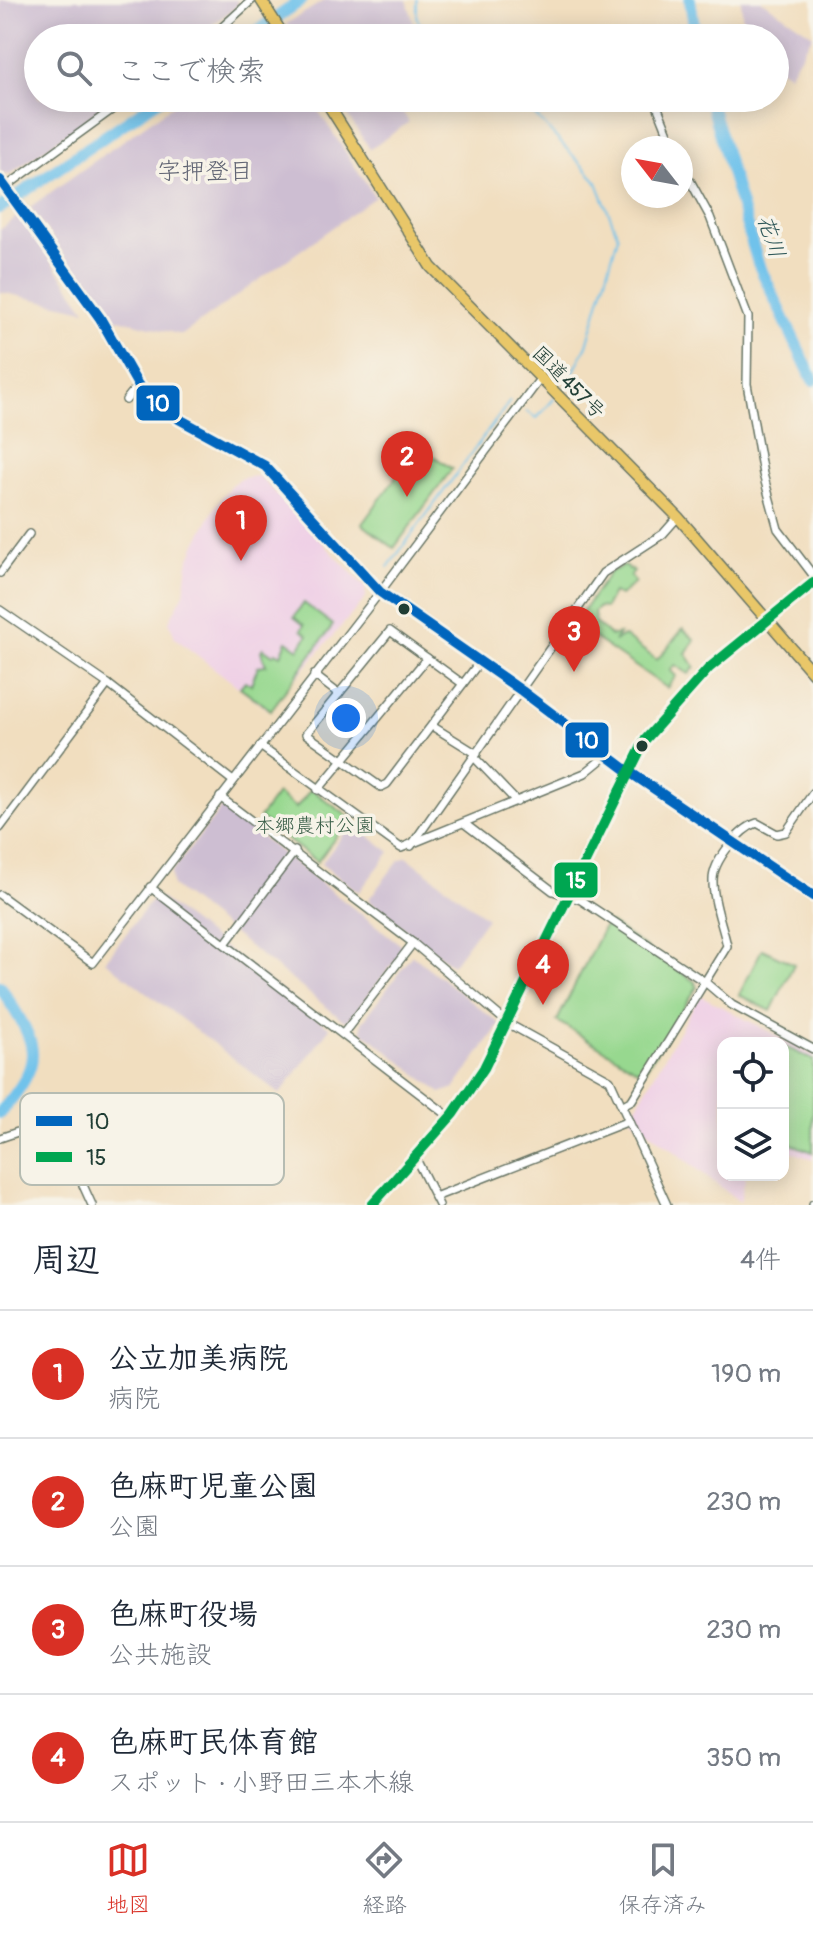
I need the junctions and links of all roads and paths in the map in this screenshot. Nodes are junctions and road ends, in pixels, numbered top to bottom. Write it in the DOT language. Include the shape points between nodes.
graph roads {
  1 [pos="252,0"];
  2 [pos="262,3"];
  3 [pos="225,24"];
  4 [pos="276,24"];
  5 [pos="109,112"];
  6 [pos="333,112"];
  7 [pos="660,112"];
  8 [pos="669,136"];
  9 [pos="0,180"];
  10 [pos="693,186"];
  11 [pos="9,188"];
  12 [pos="540,379"];
  13 [pos="138,385"];
  14 [pos="126,400"];
  15 [pos="678,517"];
  16 [pos="29,534"];
  17 [pos="0,573"];
  18 [pos="813,575"];
  19 [pos="813,583"];
  20 [pos="380,592"];
  21 [pos="0,610"];
  22 [pos="766,622"];
  23 [pos="427,658"];
  24 [pos="478,664"];
  25 [pos="813,673"];
  26 [pos="314,675"];
  27 [pos="108,684"];
  28 [pos="463,684"];
  29 [pos="522,691"];
  30 [pos="339,694"];
  31 [pos="432,726"];
  32 [pos="260,746"];
  33 [pos="607,755"];
  34 [pos="475,756"];
  35 [pos="342,760"];
  36 [pos="628,771"];
  37 [pos="233,781"];
  38 [pos="318,790"];
  39 [pos="813,793"];
  40 [pos="220,797"];
  41 [pos="517,802"];
  42 [pos="465,824"];
  43 [pos="0,828"];
  44 [pos="731,843"];
  45 [pos="411,846"];
  46 [pos="295,851"];
  47 [pos="150,887"];
  48 [pos="0,895"];
  49 [pos="813,896"];
  50 [pos="569,897"];
  51 [pos="413,943"];
  52 [pos="225,944"];
  53 [pos="705,982"];
  54 [pos="509,1024"];
  55 [pos="343,1034"];
  56 [pos="813,1049"];
  57 [pos="623,1105"];
  58 [pos="450,1117"];
  59 [pos="629,1121"];
  60 [pos="20,1131"];
  61 [pos="0,1138"];
  62 [pos="415,1157"];
  63 [pos="83,1185"];
  64 [pos="437,1201"];
  65 [pos="92,1205"];
  66 [pos="372,1205"];
  67 [pos="667,1205"];
  1 -- 3 [label="street"];
  2 -- 4 [label="highway"];
  5 -- 11 [label="street"];
  6 -- 12 [label="highway, 国道457号" via="431,267"];
  7 -- 8 [label="street"];
  9 -- 11 [label="street"];
  10 -- 18 [label="street" via="748,317 747,384 778,529"];
  11 -- 13 [label="street" via="100,318"];
  12 -- 15 [label="highway, 国道457号"];
  12 -- 20 [label="street"];
  13 -- 14 [label="street"];
  13 -- 20 [label="street" via="179,419 265,466"];
  15 -- 22 [label="highway, 国道457号"];
  15 -- 29 [label="street" via="663,534 603,573"];
  16 -- 17 [label="street"];
  19 -- 22 [label="street"];
  20 -- 24 [label="street"];
  20 -- 26 [label="street"];
  21 -- 27 [label="street"];
  22 -- 25 [label="highway, 国道457号"];
  22 -- 36 [label="main road" via="709,668 645,740"];
  23 -- 28 [label="street"];
  23 -- 30 [label="street" via="390,631"];
  23 -- 35 [label="street"];
  24 -- 28 [label="street"];
  24 -- 29 [label="street"];
  26 -- 30 [label="street"];
  26 -- 32 [label="street"];
  27 -- 37 [label="street"];
  27 -- 43 [label="street"];
  28 -- 31 [label="street"];
  29 -- 33 [label="street"];
  29 -- 34 [label="street"];
  30 -- 35 [label="street" via="306,734"];
  31 -- 34 [label="street"];
  31 -- 35 [label="street" via="381,787"];
  32 -- 37 [label="street"];
  32 -- 38 [label="street"];
  33 -- 36 [label="street"];
  33 -- 41 [label="street" via="585,773"];
  34 -- 41 [label="street"];
  34 -- 45 [label="street"];
  35 -- 38 [label="street"];
  36 -- 44 [label="street"];
  36 -- 50 [label="main road"];
  37 -- 40 [label="street"];
  38 -- 45 [label="street" via="401,848"];
  39 -- 44 [label="street" via="783,833 757,823"];
  40 -- 46 [label="street"];
  40 -- 47 [label="street"];
  41 -- 42 [label="street"];
  42 -- 45 [label="street"];
  42 -- 50 [label="street" via="525,872"];
  44 -- 49 [label="street"];
  44 -- 53 [label="street" via="712,881 727,946"];
  46 -- 51 [label="street"];
  46 -- 52 [label="street"];
  47 -- 48 [label="street" via="93,963"];
  47 -- 52 [label="street"];
  50 -- 53 [label="street"];
  50 -- 54 [label="main road"];
  51 -- 54 [label="street"];
  51 -- 55 [label="street"];
  52 -- 55 [label="street"];
  53 -- 56 [label="street" via="732,1005"];
  53 -- 57 [label="street" via="632,1100"];
  54 -- 57 [label="street" via="610,1080"];
  54 -- 58 [label="main road"];
  55 -- 58 [label="street"];
  57 -- 59 [label="street"];
  58 -- 62 [label="main road"];
  59 -- 64 [label="street"];
  59 -- 67 [label="street"];
  60 -- 61 [label="street"];
  62 -- 64 [label="street"];
  62 -- 66 [label="main road"];
  63 -- 65 [label="street"];
}
